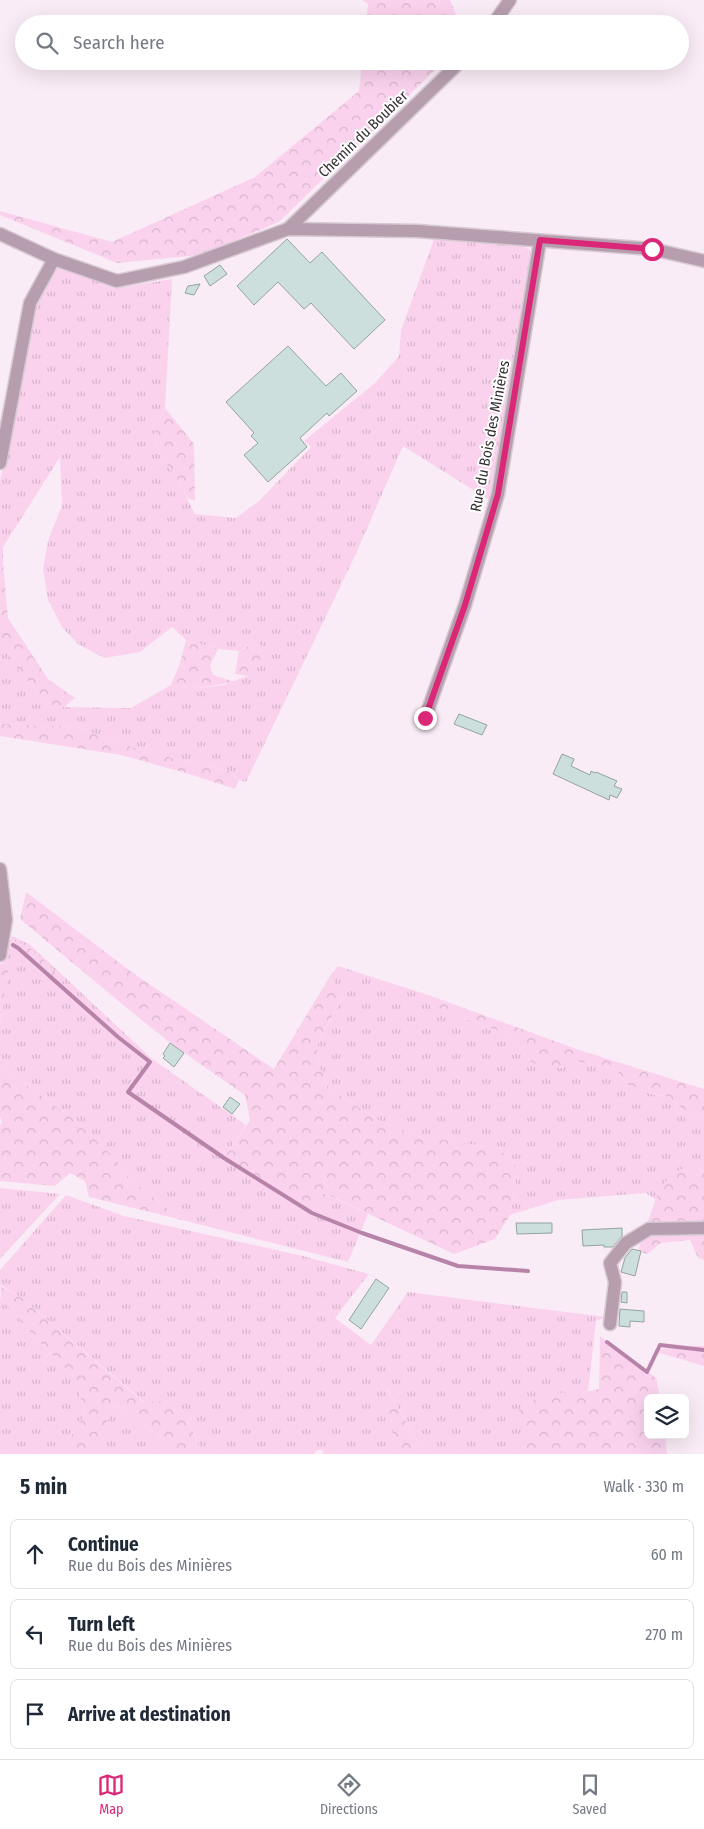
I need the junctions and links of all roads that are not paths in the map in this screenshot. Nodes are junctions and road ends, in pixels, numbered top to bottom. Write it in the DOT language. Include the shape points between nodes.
graph roads {
  1 [pos="510,0"];
  2 [pos="499,15"];
  3 [pos="452,70"];
  4 [pos="288,229"];
  5 [pos="0,234"];
  6 [pos="540,240"];
  7 [pos="54,259"];
  8 [pos="704,261"];
  9 [pos="0,463"];
  10 [pos="425,718"];
  11 [pos="0,869"];
  12 [pos="0,955"];
  13 [pos="704,1228"];
  14 [pos="610,1324"];
  1 -- 2 [label="street"];
  3 -- 4 [label="street, Chemin du Boubier"];
  4 -- 6 [label="street" via="417,231"];
  4 -- 7 [label="street" via="184,267 117,281"];
  5 -- 7 [label="street"];
  6 -- 8 [label="street" via="652,249"];
  6 -- 10 [label="street, Rue du Bois des Minières" via="498,494 465,605"];
  7 -- 9 [label="street" via="30,303"];
  11 -- 12 [label="street" via="6,920"];
  13 -- 14 [label="street" via="649,1230 626,1243 610,1263 615,1282"];
}
